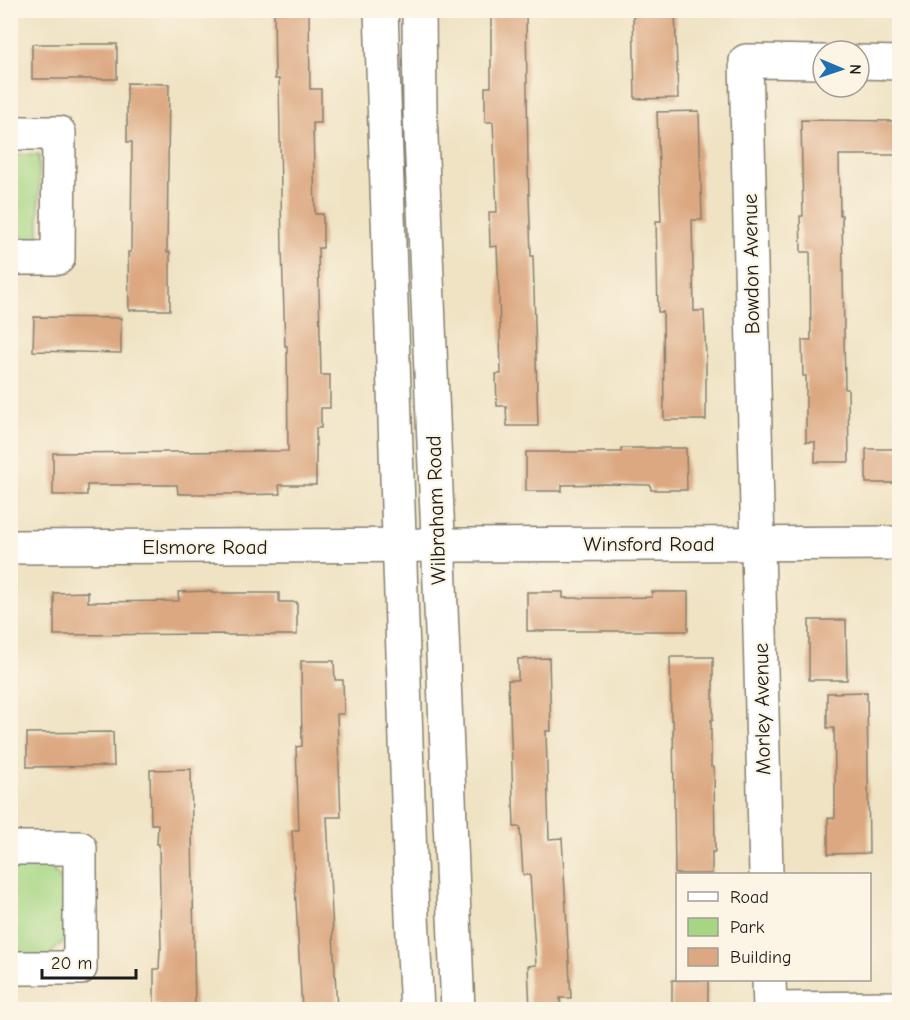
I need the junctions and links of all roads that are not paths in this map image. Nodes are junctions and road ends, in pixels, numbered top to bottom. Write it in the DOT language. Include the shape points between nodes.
graph roads {
  1 [pos="381,10"];
  2 [pos="419,10"];
  3 [pos="811,62"];
  4 [pos="871,62"];
  5 [pos="900,63"];
  6 [pos="10,133"];
  7 [pos="10,258"];
  8 [pos="900,543"];
  9 [pos="758,544"];
  10 [pos="437,545"];
  11 [pos="399,546"];
  12 [pos="10,547"];
  13 [pos="10,848"];
  14 [pos="766,873"];
  15 [pos="10,968"];
  16 [pos="769,981"];
  17 [pos="900,1008"];
  18 [pos="417,1010"];
  19 [pos="458,1010"];
  1 -- 11 [label="main road, Wilbraham Road"];
  2 -- 10 [label="main road, Wilbraham Road"];
  3 -- 9 [label="main road, Bowdon Avenue" via="746,61"];
  4 -- 5 [label="main road"];
  6 -- 7 [label="main road" via="59,133 58,258"];
  8 -- 9 [label="main road, Winsford Road"];
  9 -- 10 [label="main road, Winsford Road"];
  9 -- 14 [label="main road, Morley Avenue"];
  10 -- 11 [label="main road, Winsford Road"];
  10 -- 19 [label="main road, Wilbraham Road"];
  11 -- 12 [label="main road, Elsmore Road"];
  11 -- 18 [label="main road, Wilbraham Road"];
  13 -- 15 [label="main road" via="80,848 80,968"];
  16 -- 17 [label="main road" via="770,1009"];
}
